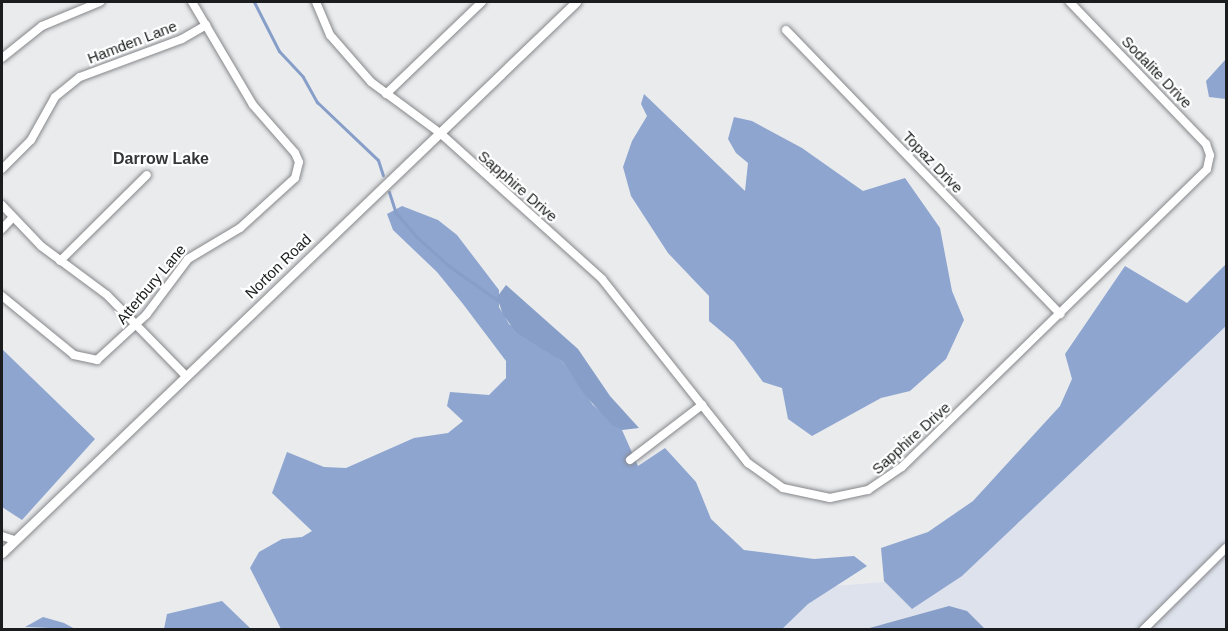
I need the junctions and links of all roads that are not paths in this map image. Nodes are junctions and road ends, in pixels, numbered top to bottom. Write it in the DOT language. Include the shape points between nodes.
graph roads {
  1 [pos="99,2"];
  2 [pos="192,2"];
  3 [pos="316,2"];
  4 [pos="482,2"];
  5 [pos="576,2"];
  6 [pos="1070,2"];
  7 [pos="206,25"];
  8 [pos="786,30"];
  9 [pos="2,58"];
  10 [pos="386,94"];
  11 [pos="440,133"];
  12 [pos="2,169"];
  13 [pos="1207,170"];
  14 [pos="147,175"];
  15 [pos="2,205"];
  16 [pos="13,217"];
  17 [pos="2,229"];
  18 [pos="60,261"];
  19 [pos="2,296"];
  20 [pos="1060,314"];
  21 [pos="137,325"];
  22 [pos="186,376"];
  23 [pos="702,405"];
  24 [pos="630,460"];
  25 [pos="2,536"];
  26 [pos="14,540"];
  27 [pos="1227,548"];
  28 [pos="2,553"];
  29 [pos="1143,630"];
  1 -- 9 [label="street" via="42,26"];
  2 -- 7 [label="street"];
  3 -- 10 [label="street, Sapphire Drive" via="325,27 341,51"];
  4 -- 10 [label="street"];
  5 -- 11 [label="street, Norton Road"];
  6 -- 13 [label="street, Sodalite Drive" via="1206,144 1210,156"];
  7 -- 12 [label="street, Hamden Lane" via="182,39 80,77 55,98 31,140"];
  7 -- 21 [label="street, Atterbury Lane" via="253,105 298,157 299,169 290,183 240,228 188,259"];
  8 -- 20 [label="street, Topaz Drive"];
  10 -- 11 [label="street, Sapphire Drive"];
  11 -- 22 [label="street, Norton Road"];
  11 -- 23 [label="street, Sapphire Drive" via="592,269"];
  13 -- 20 [label="street, Sapphire Drive"];
  14 -- 18 [label="street"];
  15 -- 16 [label="street"];
  16 -- 17 [label="street"];
  16 -- 18 [label="street"];
  18 -- 21 [label="street" via="107,295"];
  19 -- 21 [label="street, Atterbury Lane" via="74,355 91,361 103,357"];
  20 -- 23 [label="street, Sapphire Drive" via="902,467 883,484 859,494 830,498 783,488 748,464"];
  21 -- 22 [label="street"];
  22 -- 26 [label="street, Norton Road"];
  23 -- 24 [label="street"];
  25 -- 26 [label="street"];
  26 -- 28 [label="street, Norton Road"];
  27 -- 29 [label="street"];
}
